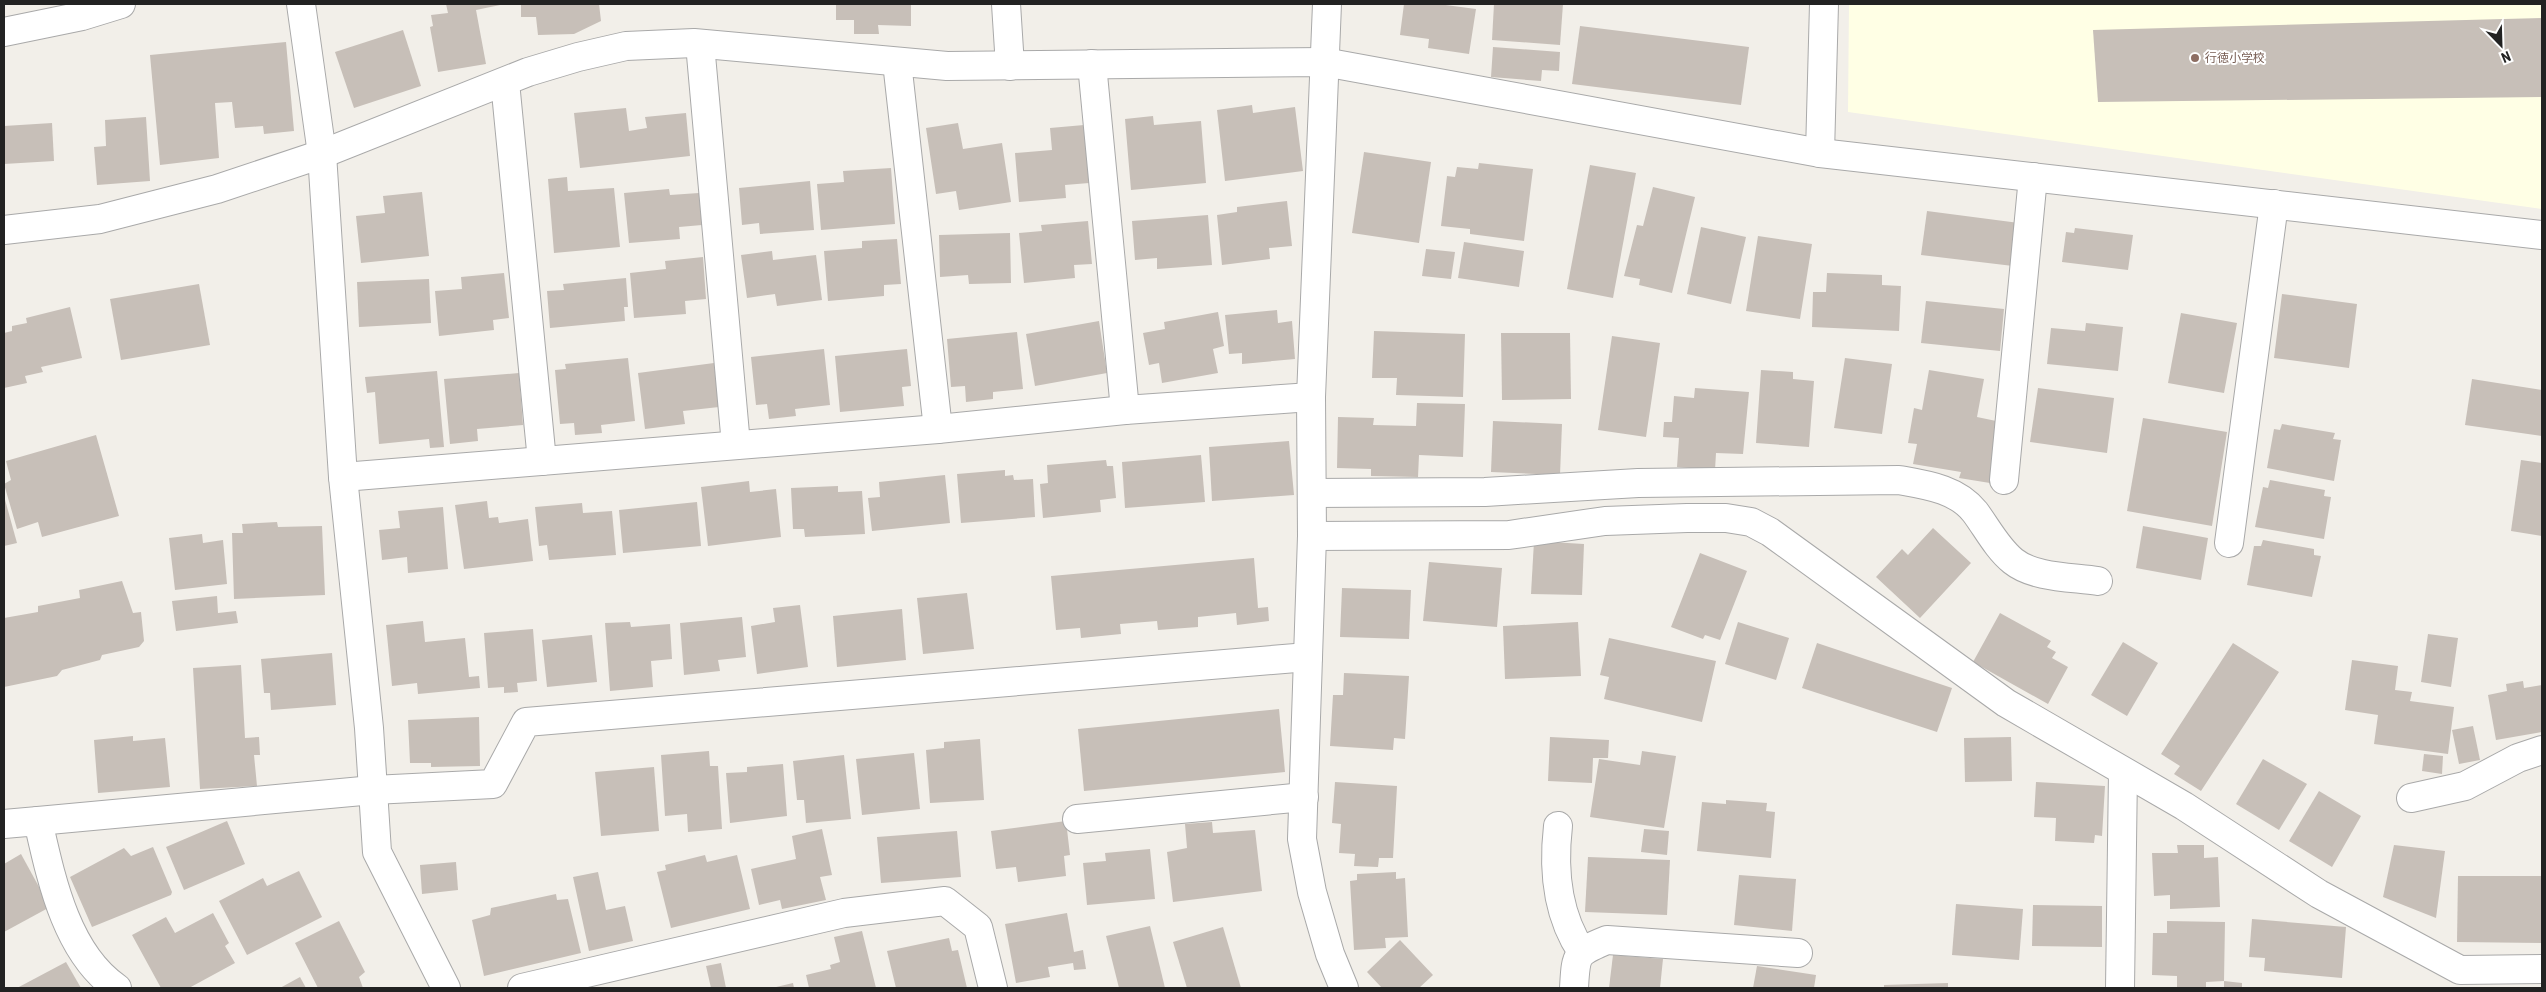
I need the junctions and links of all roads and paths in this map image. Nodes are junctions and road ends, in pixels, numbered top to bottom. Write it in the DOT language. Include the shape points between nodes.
graph roads {
  1 [pos="121,4"];
  2 [pos="301,4"];
  3 [pos="1006,4"];
  4 [pos="1327,4"];
  5 [pos="1824,4"];
  6 [pos="4,32"];
  7 [pos="700,44"];
  8 [pos="897,62"];
  9 [pos="1324,62"];
  10 [pos="1092,64"];
  11 [pos="1010,66"];
  12 [pos="505,82"];
  13 [pos="1820,153"];
  14 [pos="322,154"];
  15 [pos="2032,177"];
  16 [pos="2274,204"];
  17 [pos="4,230"];
  18 [pos="2542,235"];
  19 [pos="1311,397"];
  20 [pos="1125,410"];
  21 [pos="938,428"];
  22 [pos="736,445"];
  23 [pos="542,461"];
  24 [pos="343,477"];
  25 [pos="2004,480"];
  26 [pos="1312,493"];
  27 [pos="1312,536"];
  28 [pos="2229,543"];
  29 [pos="2098,581"];
  30 [pos="1308,657"];
  31 [pos="2542,750"];
  32 [pos="2123,772"];
  33 [pos="374,790"];
  34 [pos="1304,798"];
  35 [pos="2411,798"];
  36 [pos="1077,819"];
  37 [pos="38,821"];
  38 [pos="4,824"];
  39 [pos="1558,826"];
  40 [pos="1582,952"];
  41 [pos="1798,953"];
  42 [pos="2542,969"];
  43 [pos="2460,979"];
  44 [pos="117,988"];
  45 [pos="446,988"];
  46 [pos="522,988"];
  47 [pos="992,988"];
  48 [pos="1344,988"];
  49 [pos="1574,988"];
  50 [pos="2120,988"];
  1 -- 6 [label="street" via="82,16"];
  2 -- 14 [label="street"];
  3 -- 11 [label="street"];
  4 -- 9 [label="street"];
  5 -- 13 [label="street"];
  7 -- 8 [label="street"];
  7 -- 12 [label="street" via="626,46 556,63"];
  7 -- 22 [label="street"];
  8 -- 11 [label="street"];
  8 -- 21 [label="street"];
  9 -- 10 [label="street"];
  9 -- 13 [label="street"];
  9 -- 19 [label="street"];
  10 -- 11 [label="street"];
  10 -- 20 [label="street"];
  12 -- 14 [label="street"];
  12 -- 23 [label="street"];
  13 -- 15 [label="street"];
  14 -- 17 [label="street" via="218,189 144,209 100,219"];
  14 -- 24 [label="street"];
  15 -- 16 [label="street"];
  15 -- 25 [label="street"];
  16 -- 18 [label="street"];
  16 -- 28 [label="street"];
  19 -- 20 [label="street"];
  19 -- 26 [label="street"];
  20 -- 21 [label="street"];
  21 -- 22 [label="street"];
  22 -- 23 [label="street"];
  23 -- 24 [label="street"];
  24 -- 33 [label="street"];
  26 -- 27 [label="street"];
  26 -- 29 [label="street" via="1485,492 1638,483 1899,480 1933,486 1954,494 1968,504 2009,557 2027,569"];
  27 -- 30 [label="street"];
  27 -- 32 [label="street" via="1509,535 1605,521 1687,518 1752,522 2006,703"];
  30 -- 33 [label="street" via="526,722 494,784"];
  30 -- 34 [label="street"];
  31 -- 35 [label="street" via="2518,758 2465,786"];
  32 -- 43 [label="street" via="2226,832 2319,894"];
  32 -- 50 [label="street"];
  33 -- 37 [label="street"];
  33 -- 45 [label="street" via="377,852"];
  34 -- 36 [label="street"];
  34 -- 48 [label="street" via="1302,840 1312,892 1330,954"];
  37 -- 38 [label="street"];
  37 -- 44 [label="street" via="63,911 77,942 96,969"];
  39 -- 40 [label="street" via="1555,854 1557,887 1572,935"];
  40 -- 41 [label="street" via="1607,940"];
  40 -- 49 [label="street" via="1575,961"];
  42 -- 43 [label="street"];
  46 -- 47 [label="street" via="844,913 945,902 978,927"];
}
